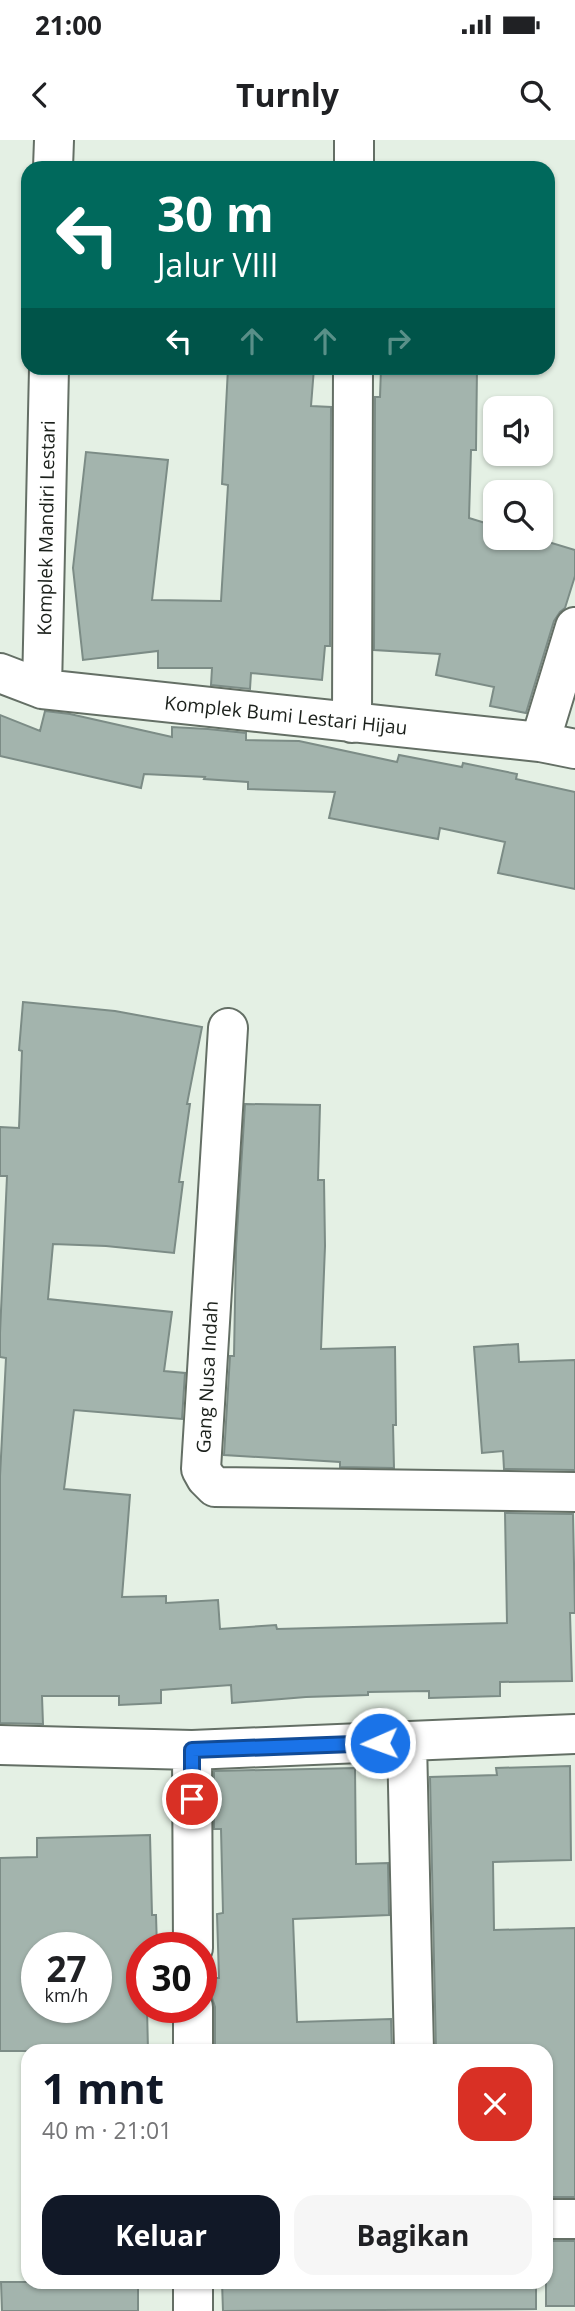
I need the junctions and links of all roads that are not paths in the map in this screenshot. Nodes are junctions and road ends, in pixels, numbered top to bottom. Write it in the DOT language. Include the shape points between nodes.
graph roads {
  1 [pos="54,140"];
  2 [pos="354,140"];
  3 [pos="53,161"];
  4 [pos="354,161"];
  5 [pos="49,375"];
  6 [pos="353,375"];
  7 [pos="575,626"];
  8 [pos="0,673"];
  9 [pos="42,689"];
  10 [pos="352,723"];
  11 [pos="557,745"];
  12 [pos="228,1028"];
  13 [pos="575,1492"];
  14 [pos="575,1734"];
  15 [pos="407,1742"];
  16 [pos="0,1745"];
  17 [pos="192,1750"];
  18 [pos="193,1932"];
  19 [pos="193,2023"];
  20 [pos="193,2044"];
  21 [pos="414,2044"];
  22 [pos="553,2219"];
  23 [pos="575,2219"];
  24 [pos="193,2289"];
  25 [pos="193,2311"];
  1 -- 3 [label="street"];
  2 -- 4 [label="street"];
  5 -- 9 [label="street, Komplek Mandiri Lestari"];
  6 -- 10 [label="street"];
  7 -- 11 [label="street"];
  8 -- 9 [label="street, Komplek Bumi Lestari Hijau"];
  9 -- 10 [label="street, Komplek Bumi Lestari Hijau"];
  10 -- 11 [label="street, Komplek Bumi Lestari Hijau"];
  12 -- 13 [label="street, Gang Nusa Indah" via="201,1469 206,1478 215,1487"];
  14 -- 15 [label="street"];
  15 -- 17 [label="street"];
  15 -- 21 [label="street"];
  16 -- 17 [label="street"];
  17 -- 18 [label="street"];
  19 -- 20 [label="street"];
  22 -- 23 [label="street"];
  24 -- 25 [label="street"];
}
